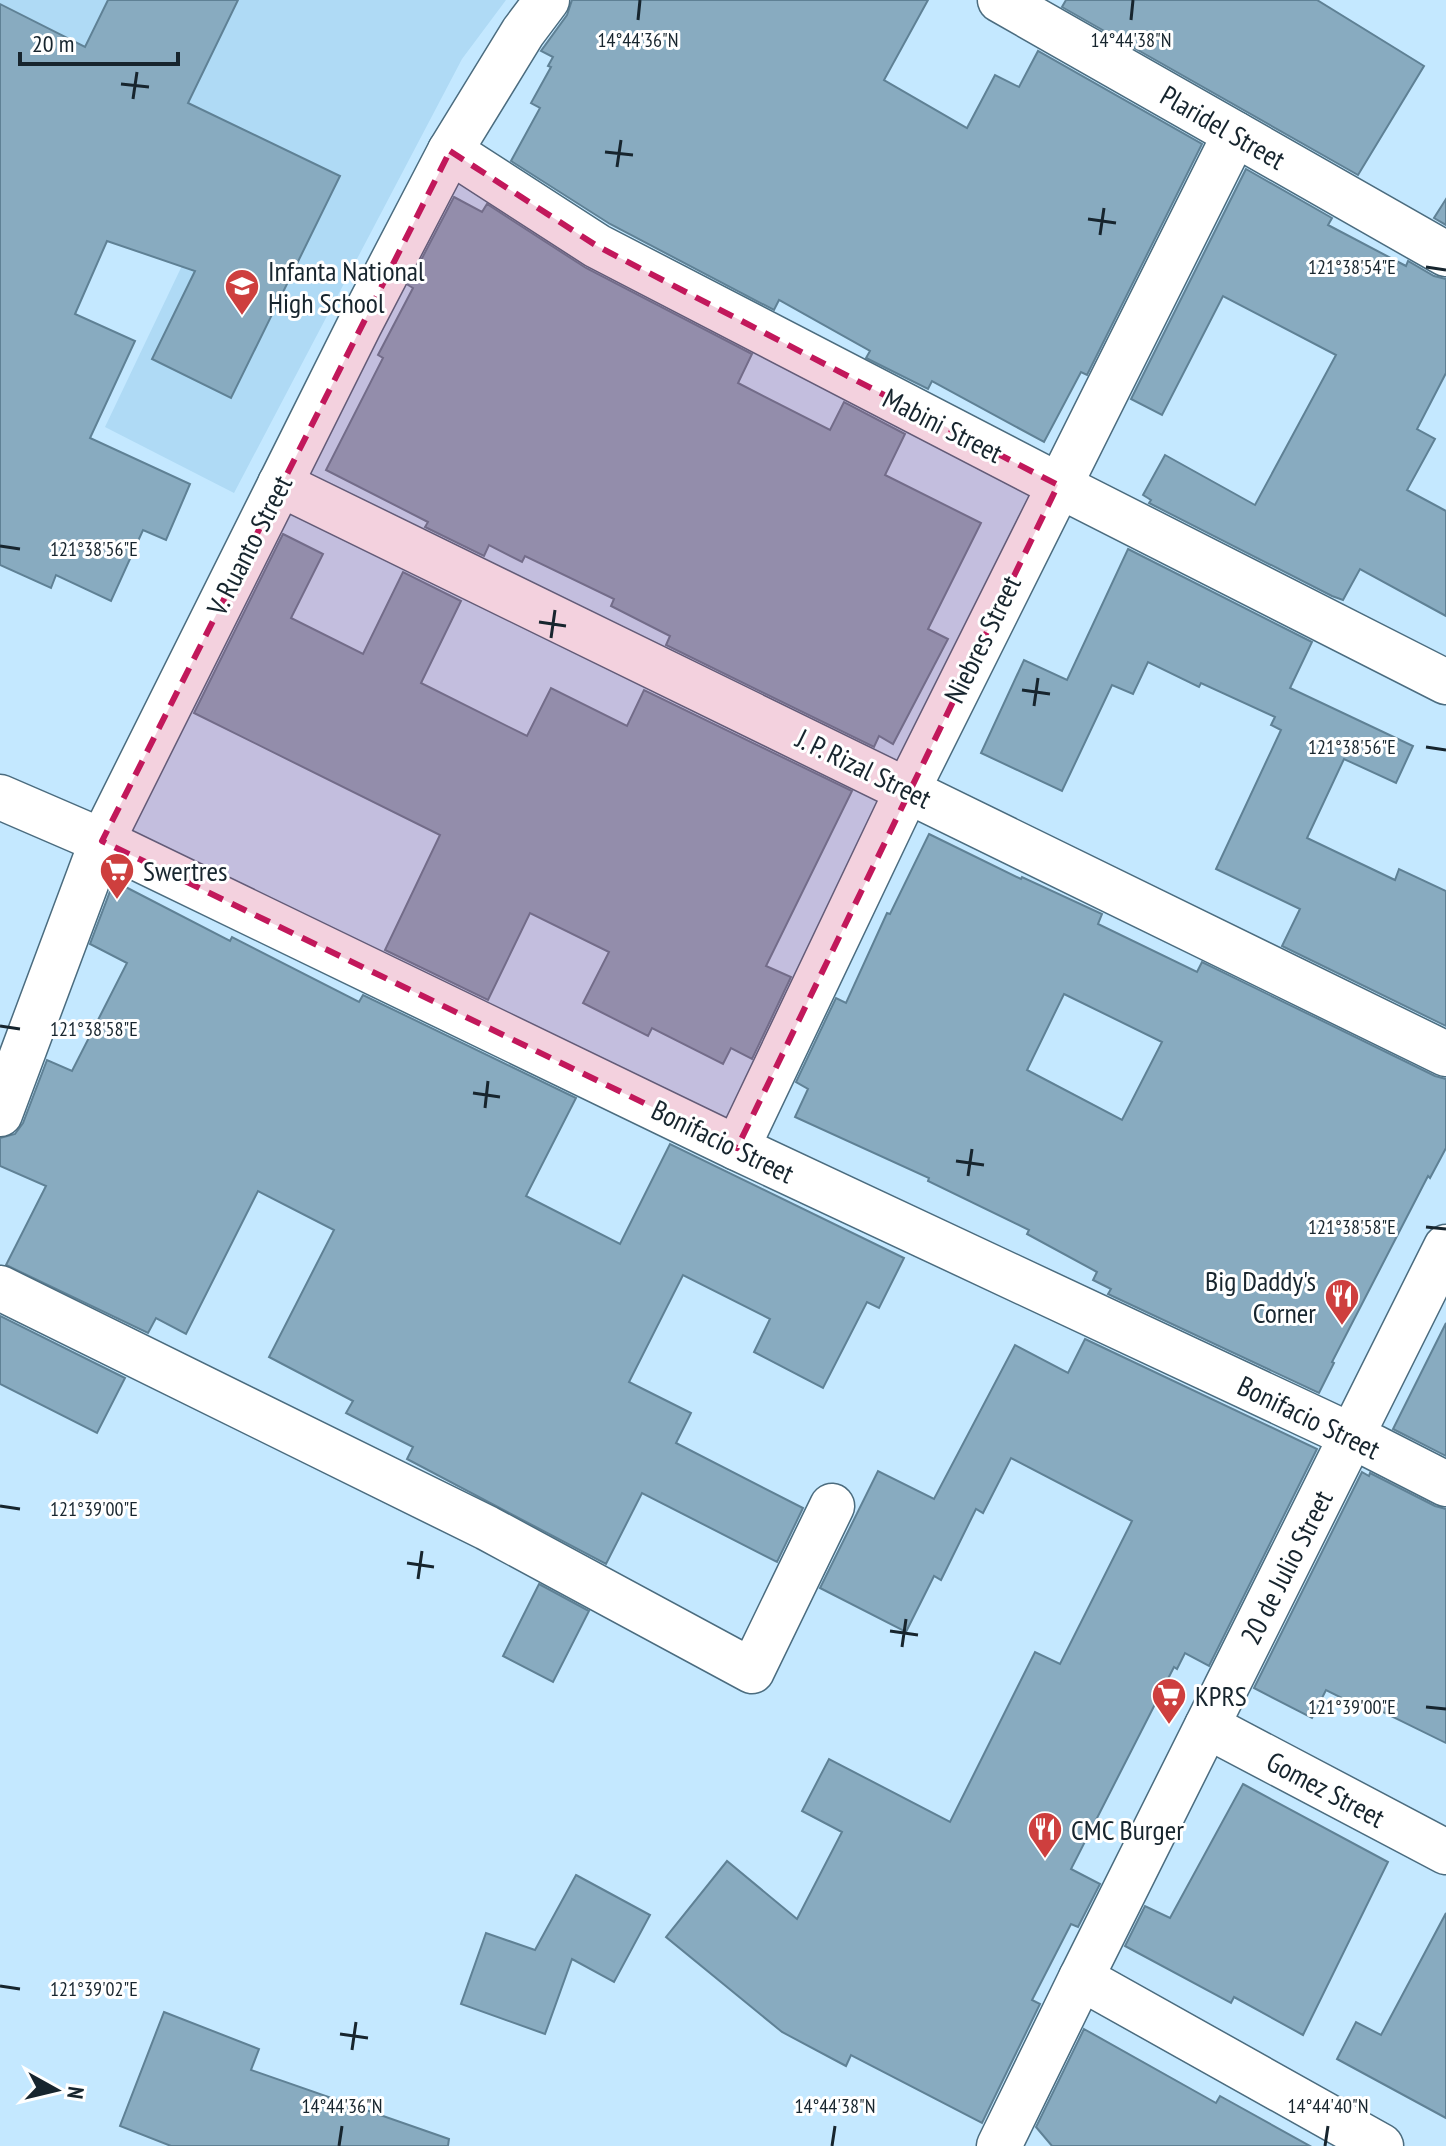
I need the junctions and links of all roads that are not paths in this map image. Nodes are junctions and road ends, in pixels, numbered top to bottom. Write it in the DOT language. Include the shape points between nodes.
graph roads {
  1 [pos="547,0"];
  2 [pos="1000,0"];
  3 [pos="1235,134"];
  4 [pos="450,151"];
  5 [pos="1446,254"];
  6 [pos="280,484"];
  7 [pos="1058,485"];
  8 [pos="1446,682"];
  9 [pos="908,789"];
  10 [pos="0,797"];
  11 [pos="102,841"];
  12 [pos="1446,1054"];
  13 [pos="0,1114"];
  14 [pos="737,1148"];
  15 [pos="1446,1247"];
  16 [pos="0,1288"];
  17 [pos="1352,1436"];
  18 [pos="1446,1484"];
  19 [pos="832,1506"];
  20 [pos="1207,1726"];
  21 [pos="1446,1852"];
  22 [pos="1081,1978"];
  23 [pos="999,2146"];
  24 [pos="1381,2146"];
  1 -- 4 [label="street, V. Ruanto Street"];
  2 -- 3 [label="street, Plaridel Street"];
  3 -- 5 [label="street, Plaridel Street"];
  3 -- 7 [label="street, Niebres Street"];
  4 -- 6 [label="street, V. Ruanto Street"];
  4 -- 7 [label="street, Mabini Street" via="597,246"];
  6 -- 9 [label="street, J. P. Rizal Street"];
  6 -- 11 [label="street, V. Ruanto Street"];
  7 -- 8 [label="street, Mabini Street"];
  7 -- 9 [label="street, Niebres Street"];
  9 -- 12 [label="street, J. P. Rizal Street"];
  9 -- 14 [label="street, Niebres Street"];
  10 -- 11 [label="street, Bonifacio Street"];
  11 -- 13 [label="street, V. Ruanto Street"];
  11 -- 14 [label="street, Bonifacio Street"];
  14 -- 17 [label="street, Bonifacio Street"];
  15 -- 17 [label="street, 20 de Julio Street"];
  16 -- 19 [label="street" via="487,1528 752,1671"];
  17 -- 18 [label="street, Bonifacio Street"];
  17 -- 20 [label="street, 20 de Julio Street"];
  20 -- 21 [label="street, Gomez Street"];
  20 -- 22 [label="street, 20 de Julio Street"];
  22 -- 23 [label="street, 20 de Julio Street"];
  22 -- 24 [label="street"];
}
